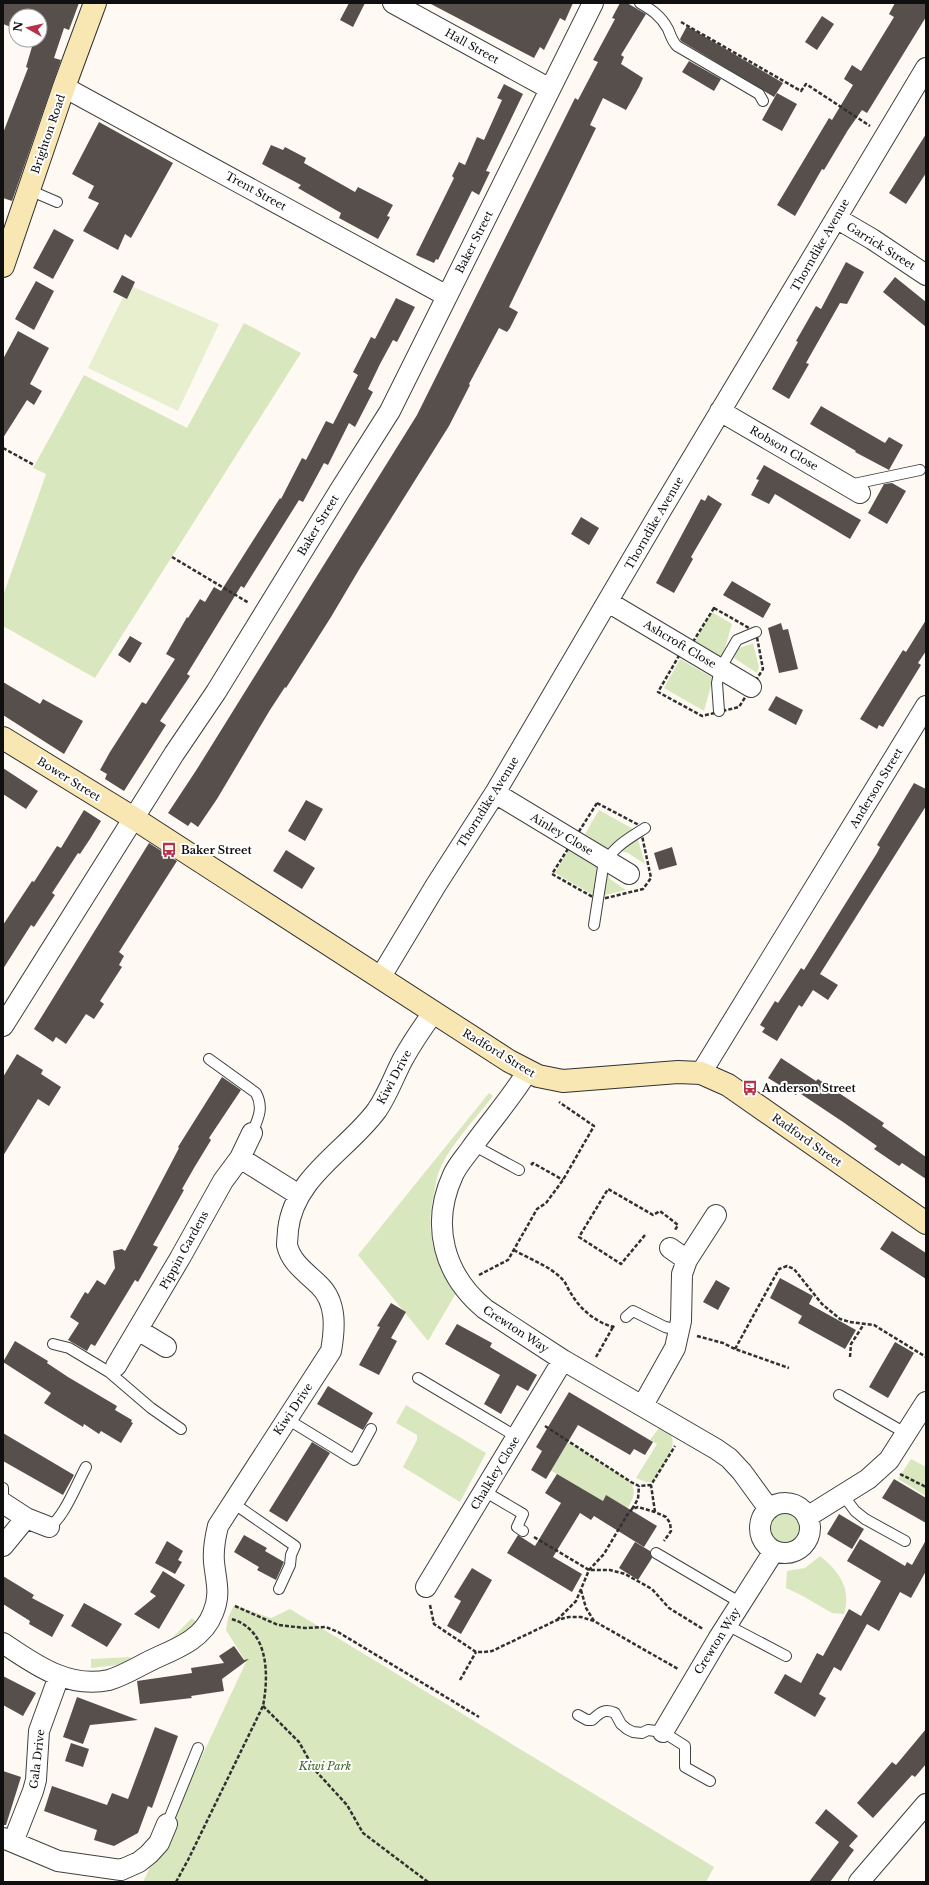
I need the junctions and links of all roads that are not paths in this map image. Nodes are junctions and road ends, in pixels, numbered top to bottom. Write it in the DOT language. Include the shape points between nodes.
graph roads {
  1 [pos="95,3"];
  2 [pos="393,3"];
  3 [pos="593,3"];
  4 [pos="640,3"];
  5 [pos="926,68"];
  6 [pos="64,87"];
  7 [pos="550,89"];
  8 [pos="763,101"];
  9 [pos="29,190"];
  10 [pos="57,202"];
  11 [pos="836,218"];
  12 [pos="3,266"];
  13 [pos="926,275"];
  14 [pos="447,296"];
  15 [pos="720,411"];
  16 [pos="920,470"];
  17 [pos="853,489"];
  18 [pos="608,602"];
  19 [pos="756,632"];
  20 [pos="720,669"];
  21 [pos="751,687"];
  22 [pos="926,706"];
  23 [pos="719,711"];
  24 [pos="3,738"];
  25 [pos="495,793"];
  26 [pos="135,819"];
  27 [pos="645,828"];
  28 [pos="606,860"];
  29 [pos="629,874"];
  30 [pos="594,925"];
  31 [pos="380,978"];
  32 [pos="433,1013"];
  33 [pos="3,1026"];
  34 [pos="209,1059"];
  35 [pos="527,1072"];
  36 [pos="701,1073"];
  37 [pos="252,1133"];
  38 [pos="473,1145"];
  39 [pos="240,1158"];
  40 [pos="519,1170"];
  41 [pos="299,1195"];
  42 [pos="716,1215"];
  43 [pos="926,1223"];
  44 [pos="671,1241"];
  45 [pos="688,1260"];
  46 [pos="626,1317"];
  47 [pos="138,1330"];
  48 [pos="680,1330"];
  49 [pos="53,1344"];
  50 [pos="166,1346"];
  51 [pos="563,1360"];
  52 [pos="113,1369"];
  53 [pos="418,1378"];
  54 [pos="839,1395"];
  55 [pos="926,1402"];
  56 [pos="643,1405"];
  57 [pos="286,1419"];
  58 [pos="181,1429"];
  59 [pos="371,1430"];
  60 [pos="906,1434"];
  61 [pos="517,1437"];
  62 [pos="86,1467"];
  63 [pos="3,1488"];
  64 [pos="484,1491"];
  65 [pos="843,1495"];
  66 [pos="3,1498"];
  67 [pos="3,1503"];
  68 [pos="233,1503"];
  69 [pos="768,1509"];
  70 [pos="807,1517"];
  71 [pos="26,1518"];
  72 [pos="49,1528"];
  73 [pos="523,1531"];
  74 [pos="905,1541"];
  75 [pos="3,1546"];
  76 [pos="774,1551"];
  77 [pos="656,1553"];
  78 [pos="426,1587"];
  79 [pos="279,1589"];
  80 [pos="741,1603"];
  81 [pos="722,1632"];
  82 [pos="3,1642"];
  83 [pos="786,1656"];
  84 [pos="59,1676"];
  85 [pos="578,1715"];
  86 [pos="663,1732"];
  87 [pos="198,1748"];
  88 [pos="710,1781"];
  89 [pos="926,1804"];
  90 [pos="167,1824"];
  91 [pos="8,1840"];
  92 [pos="131,1875"];
  93 [pos="860,1882"];
  1 -- 6 [label="street, Brighton Road"];
  2 -- 7 [label="street, Hall Street"];
  3 -- 7 [label="street, Baker Street"];
  4 -- 8 [label="lane" via="655,11 662,19 677,46 759,94"];
  5 -- 11 [label="street, Thorndike Avenue"];
  6 -- 9 [label="street, Brighton Road"];
  6 -- 14 [label="street, Trent Street"];
  7 -- 14 [label="street, Baker Street"];
  9 -- 10 [label="lane"];
  9 -- 12 [label="street, Brighton Road"];
  11 -- 13 [label="street, Garrick Street"];
  11 -- 15 [label="street, Thorndike Avenue"];
  14 -- 26 [label="street, Baker Street" via="390,411"];
  15 -- 17 [label="street, Robson Close"];
  15 -- 18 [label="street, Thorndike Avenue"];
  16 -- 17 [label="lane, Robson Close"];
  18 -- 20 [label="street, Ashcroft Close"];
  18 -- 25 [label="street, Thorndike Avenue"];
  19 -- 20 [label="lane" via="737,640"];
  20 -- 21 [label="street, Ashcroft Close"];
  20 -- 23 [label="lane" via="717,682"];
  22 -- 36 [label="street, Anderson Street"];
  24 -- 26 [label="street, Bower Street"];
  25 -- 28 [label="street, Ainley Close"];
  25 -- 31 [label="street, Thorndike Avenue"];
  26 -- 31 [label="street, Radford Street"];
  26 -- 33 [label="street, Baker Street"];
  27 -- 28 [label="lane" via="620,843"];
  28 -- 29 [label="street, Ainley Close"];
  28 -- 30 [label="lane"];
  31 -- 32 [label="street, Radford Street"];
  32 -- 35 [label="street, Radford Street"];
  32 -- 41 [label="street, Kiwi Drive" via="403,1060 376,1111"];
  34 -- 37 [label="lane" via="256,1093 261,1101 259,1118"];
  35 -- 36 [label="street, Radford Street" via="557,1081 678,1072"];
  35 -- 38 [label="street, Crewton Way"];
  36 -- 43 [label="street, Radford Street" via="728,1085"];
  37 -- 39 [label="street, Pippin Gardens"];
  38 -- 40 [label="lane"];
  38 -- 51 [label="street, Crewton Way" via="453,1175 444,1202 443,1244 447,1256 460,1282 475,1301"];
  39 -- 41 [label="street"];
  39 -- 47 [label="street, Pippin Gardens" via="223,1181"];
  41 -- 57 [label="street, Kiwi Drive" via="289,1223 287,1244 298,1264 321,1286 333,1310 335,1324 331,1351"];
  42 -- 45 [label="street"];
  44 -- 45 [label="street"];
  45 -- 48 [label="street" via="682,1274"];
  46 -- 48 [label="lane" via="633,1311 665,1327"];
  47 -- 50 [label="street"];
  47 -- 52 [label="street, Pippin Gardens"];
  48 -- 56 [label="street" via="675,1348"];
  49 -- 52 [label="lane" via="69,1348"];
  51 -- 56 [label="street, Crewton Way"];
  51 -- 61 [label="street, Chalkley Close"];
  52 -- 58 [label="lane" via="151,1408"];
  53 -- 61 [label="lane"];
  54 -- 60 [label="lane"];
  55 -- 60 [label="street"];
  56 -- 69 [label="street, Crewton Way" via="729,1458"];
  57 -- 59 [label="lane" via="354,1460"];
  57 -- 68 [label="street, Kiwi Drive"];
  60 -- 65 [label="street" via="881,1468"];
  61 -- 64 [label="street, Chalkley Close"];
  62 -- 72 [label="lane" via="62,1514"];
  63 -- 66 [label="lane"];
  64 -- 73 [label="lane" via="523,1514 517,1527"];
  64 -- 78 [label="street, Chalkley Close"];
  65 -- 70 [label="street"];
  65 -- 74 [label="lane" via="865,1519"];
  67 -- 71 [label="street"];
  68 -- 79 [label="lane" via="294,1546 290,1565"];
  68 -- 84 [label="street, Kiwi Drive" via="218,1526 214,1545 216,1606 207,1625 195,1639 119,1676 95,1682"];
  69 -- 70 [label="street" via="781,1503 788,1503 799,1507"];
  69 -- 76 [label="street" via="762,1516 759,1528 765,1544"];
  70 -- 76 [label="street" via="810,1529 802,1546 788,1553"];
  71 -- 72 [label="street"];
  71 -- 75 [label="street"];
  76 -- 80 [label="street, Crewton Way"];
  77 -- 80 [label="lane"];
  80 -- 81 [label="street, Crewton Way"];
  81 -- 83 [label="lane"];
  81 -- 86 [label="street, Crewton Way"];
  82 -- 84 [label="street" via="41,1668"];
  84 -- 91 [label="street, Gala Drive" via="39,1731 34,1791"];
  85 -- 86 [label="lane" via="586,1720 592,1720 602,1711 608,1710 615,1712 621,1724 633,1732"];
  86 -- 88 [label="lane" via="685,1746 686,1767"];
  87 -- 90 [label="lane"];
  89 -- 93 [label="street"];
  90 -- 92 [label="street" via="158,1843"];
  91 -- 92 [label="street" via="58,1861 121,1870"];
}
